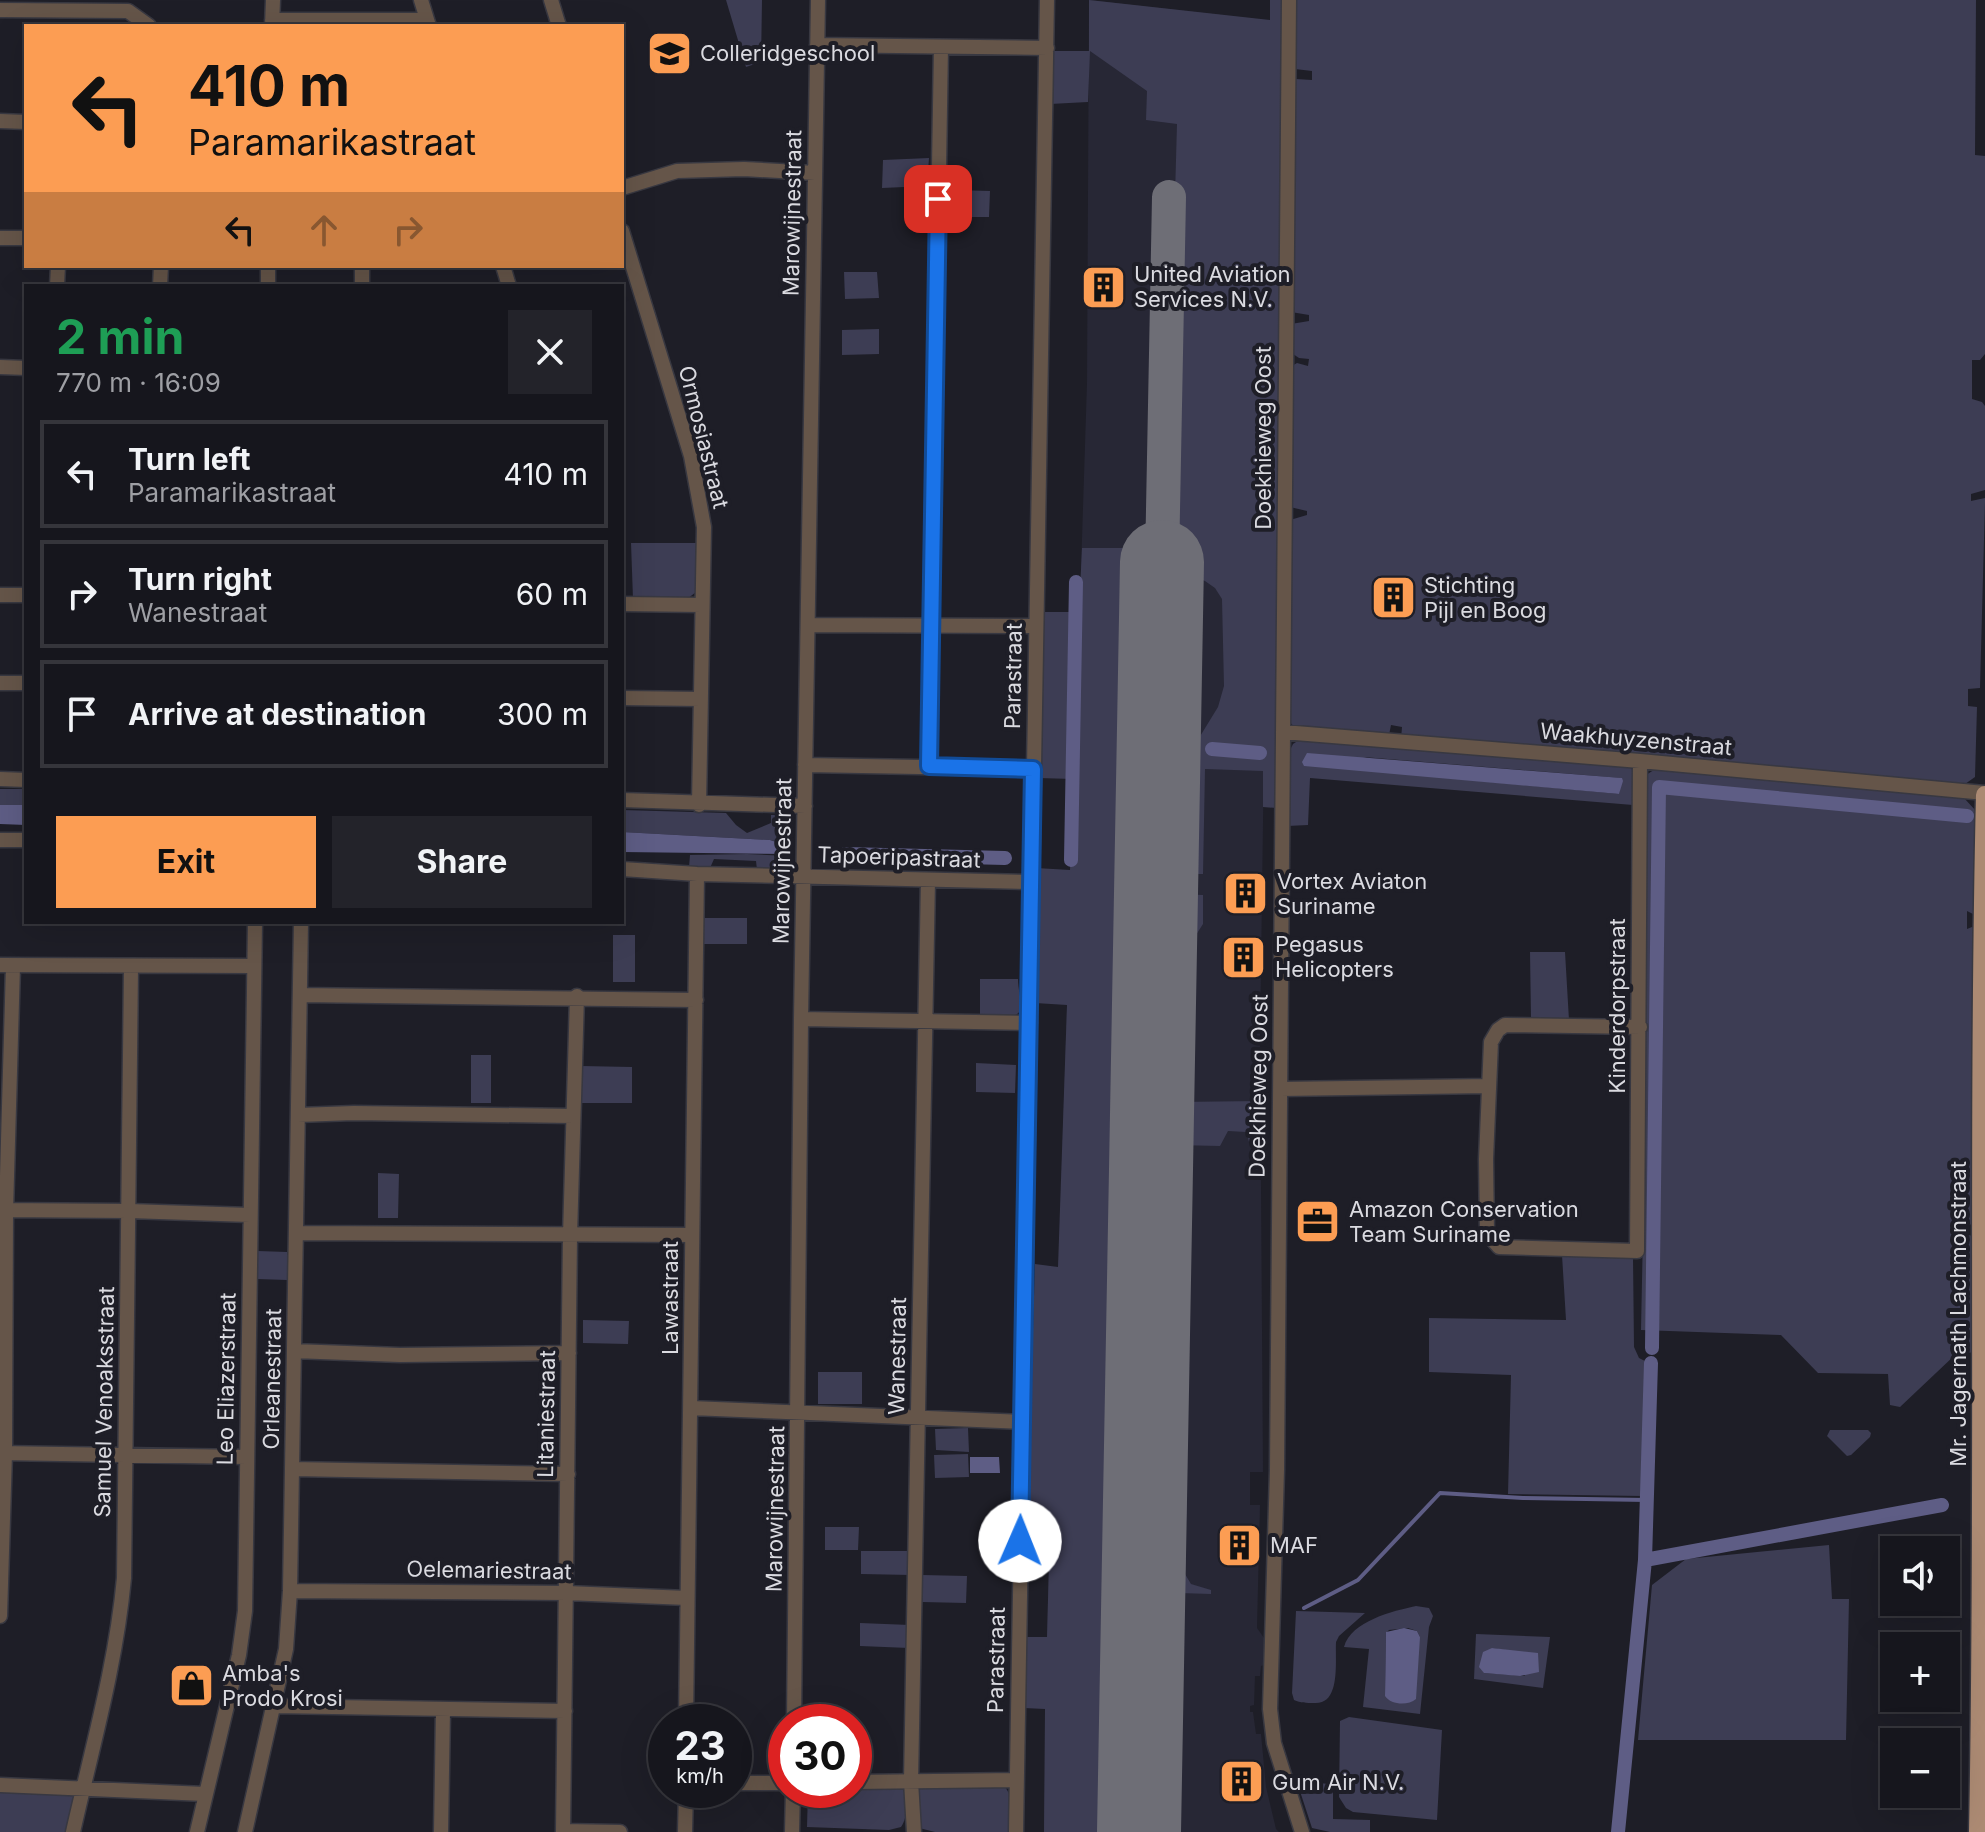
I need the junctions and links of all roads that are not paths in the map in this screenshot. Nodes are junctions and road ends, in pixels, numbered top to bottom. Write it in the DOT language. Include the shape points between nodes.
graph roads {
  1 [pos="273,0"];
  2 [pos="421,0"];
  3 [pos="551,0"];
  4 [pos="818,0"];
  5 [pos="1047,0"];
  6 [pos="1289,0"];
  7 [pos="0,10"];
  8 [pos="60,18"];
  9 [pos="368,22"];
  10 [pos="272,23"];
  11 [pos="428,23"];
  12 [pos="146,24"];
  13 [pos="558,24"];
  14 [pos="817,45"];
  15 [pos="941,47"];
  16 [pos="1047,48"];
  17 [pos="0,121"];
  18 [pos="24,122"];
  19 [pos="815,173"];
  20 [pos="624,187"];
  21 [pos="0,238"];
  22 [pos="24,238"];
  23 [pos="624,238"];
  24 [pos="0,367"];
  25 [pos="24,368"];
  26 [pos="0,595"];
  27 [pos="24,595"];
  28 [pos="624,604"];
  29 [pos="702,605"];
  30 [pos="809,625"];
  31 [pos="1035,626"];
  32 [pos="931,627"];
  33 [pos="0,683"];
  34 [pos="24,683"];
  35 [pos="624,698"];
  36 [pos="701,699"];
  37 [pos="1283,732"];
  38 [pos="1640,761"];
  39 [pos="805,765"];
  40 [pos="929,766"];
  41 [pos="1033,769"];
  42 [pos="0,779"];
  43 [pos="24,780"];
  44 [pos="1985,794"];
  45 [pos="624,800"];
  46 [pos="699,805"];
  47 [pos="805,806"];
  48 [pos="0,840"];
  49 [pos="24,840"];
  50 [pos="624,869"];
  51 [pos="697,874"];
  52 [pos="805,876"];
  53 [pos="928,880"];
  54 [pos="1031,882"];
  55 [pos="255,924"];
  56 [pos="301,924"];
  57 [pos="7,966"];
  58 [pos="254,966"];
  59 [pos="131,968"];
  60 [pos="1984,985"];
  61 [pos="300,995"];
  62 [pos="577,996"];
  63 [pos="696,1000"];
  64 [pos="801,1019"];
  65 [pos="923,1021"];
  66 [pos="1030,1023"];
  67 [pos="1640,1027"];
  68 [pos="1489,1086"];
  69 [pos="1280,1089"];
  70 [pos="298,1115"];
  71 [pos="573,1116"];
  72 [pos="3,1210"];
  73 [pos="129,1211"];
  74 [pos="250,1215"];
  75 [pos="1984,1227"];
  76 [pos="296,1233"];
  77 [pos="692,1235"];
  78 [pos="570,1236"];
  79 [pos="294,1351"];
  80 [pos="569,1353"];
  81 [pos="691,1408"];
  82 [pos="798,1412"];
  83 [pos="918,1419"];
  84 [pos="1022,1422"];
  85 [pos="1983,1430"];
  86 [pos="3,1453"];
  87 [pos="124,1454"];
  88 [pos="246,1457"];
  89 [pos="292,1469"];
  90 [pos="568,1474"];
  91 [pos="290,1591"];
  92 [pos="567,1593"];
  93 [pos="687,1598"];
  94 [pos="0,1616"];
  95 [pos="1982,1668"];
  96 [pos="686,1704"];
  97 [pos="794,1704"];
  98 [pos="274,1706"];
  99 [pos="443,1710"];
  100 [pos="565,1711"];
  101 [pos="1016,1780"];
  102 [pos="911,1781"];
  103 [pos="872,1782"];
  104 [pos="0,1785"];
  105 [pos="83,1788"];
  106 [pos="205,1794"];
  107 [pos="686,1808"];
  108 [pos="793,1808"];
  109 [pos="1980,1826"];
  110 [pos="73,1832"];
  111 [pos="197,1832"];
  112 [pos="245,1832"];
  113 [pos="441,1832"];
  114 [pos="563,1832"];
  115 [pos="620,1832"];
  116 [pos="685,1832"];
  117 [pos="792,1832"];
  118 [pos="914,1832"];
  119 [pos="1016,1832"];
  120 [pos="1302,1832"];
  1 -- 10 [label="street"];
  2 -- 11 [label="street"];
  3 -- 13 [label="street"];
  4 -- 14 [label="street, Marowijnestraat"];
  5 -- 16 [label="street, Parastraat"];
  6 -- 37 [label="street, Doekhieweg Oost"];
  7 -- 8 [label="street"];
  8 -- 12 [label="street" via="128,11"];
  9 -- 10 [label="street"];
  9 -- 11 [label="street"];
  14 -- 15 [label="street"];
  14 -- 19 [label="street, Marowijnestraat"];
  15 -- 16 [label="street"];
  15 -- 32 [label="street"];
  16 -- 31 [label="street, Parastraat"];
  17 -- 18 [label="street"];
  19 -- 20 [label="street" via="677,171"];
  19 -- 30 [label="street, Marowijnestraat"];
  21 -- 22 [label="street"];
  23 -- 29 [label="street, Ormosiastraat" via="691,456 704,527"];
  24 -- 25 [label="street"];
  26 -- 27 [label="street"];
  28 -- 29 [label="street"];
  29 -- 36 [label="street, Ormosiastraat"];
  30 -- 32 [label="street"];
  30 -- 39 [label="street, Marowijnestraat"];
  31 -- 32 [label="street"];
  31 -- 41 [label="street, Parastraat"];
  32 -- 40 [label="street"];
  33 -- 34 [label="street"];
  35 -- 36 [label="street"];
  36 -- 46 [label="street, Ormosiastraat"];
  37 -- 38 [label="street, Waakhuyzenstraat"];
  37 -- 69 [label="street, Doekhieweg Oost"];
  38 -- 44 [label="street, Waakhuyzenstraat"];
  38 -- 67 [label="street, Kinderdorpstraat"];
  39 -- 40 [label="street"];
  39 -- 47 [label="street, Marowijnestraat"];
  40 -- 41 [label="street"];
  41 -- 54 [label="street, Parastraat"];
  42 -- 43 [label="street"];
  44 -- 60 [label="main road, Mr. Jagernath Lachmonstraat"];
  45 -- 46 [label="street"];
  46 -- 47 [label="street"];
  47 -- 52 [label="street, Marowijnestraat"];
  48 -- 49 [label="street"];
  50 -- 51 [label="street, Tapoeripastraat"];
  51 -- 52 [label="street, Tapoeripastraat"];
  51 -- 63 [label="street, Lawastraat"];
  52 -- 53 [label="street, Tapoeripastraat"];
  52 -- 64 [label="street, Marowijnestraat"];
  53 -- 54 [label="street, Tapoeripastraat"];
  53 -- 65 [label="street, Wanestraat"];
  54 -- 66 [label="street, Parastraat"];
  55 -- 58 [label="street, Leo Eliazerstraat"];
  56 -- 61 [label="street, Orleanestraat"];
  57 -- 59 [label="street"];
  57 -- 72 [label="street"];
  58 -- 59 [label="street"];
  58 -- 74 [label="street, Leo Eliazerstraat"];
  59 -- 73 [label="street, Samuel Venoaksstraat"];
  60 -- 75 [label="main road, Mr. Jagernath Lachmonstraat"];
  61 -- 62 [label="street"];
  61 -- 70 [label="street, Orleanestraat"];
  62 -- 63 [label="street"];
  62 -- 71 [label="street, Litaniestraat"];
  63 -- 77 [label="street, Lawastraat"];
  64 -- 65 [label="street"];
  64 -- 82 [label="street, Marowijnestraat"];
  65 -- 66 [label="street"];
  65 -- 83 [label="street, Wanestraat"];
  66 -- 84 [label="street, Parastraat"];
  67 -- 68 [label="street" via="1505,1025 1491,1042"];
  67 -- 68 [label="street, Kinderdorpstraat" via="1637,1251 1499,1247 1492,1242 1487,1233"];
  68 -- 69 [label="street"];
  69 -- 120 [label="street, Doekhieweg Oost" via="1270,1709 1274,1743"];
  70 -- 71 [label="street"];
  70 -- 76 [label="street, Orleanestraat"];
  71 -- 78 [label="street, Litaniestraat"];
  72 -- 73 [label="street"];
  72 -- 86 [label="street"];
  73 -- 74 [label="street"];
  73 -- 87 [label="street, Samuel Venoaksstraat"];
  74 -- 88 [label="street, Leo Eliazerstraat"];
  75 -- 85 [label="main road, Mr. Jagernath Lachmonstraat"];
  76 -- 78 [label="street"];
  76 -- 79 [label="street, Orleanestraat"];
  77 -- 78 [label="street"];
  77 -- 81 [label="street, Lawastraat"];
  78 -- 80 [label="street, Litaniestraat"];
  79 -- 80 [label="street"];
  79 -- 89 [label="street, Orleanestraat"];
  80 -- 90 [label="street, Litaniestraat"];
  81 -- 82 [label="street"];
  81 -- 93 [label="street, Lawastraat"];
  82 -- 83 [label="street"];
  82 -- 97 [label="street, Marowijnestraat"];
  83 -- 84 [label="street"];
  83 -- 102 [label="street, Wanestraat"];
  84 -- 101 [label="street, Parastraat"];
  85 -- 95 [label="main road, Mr. Jagernath Lachmonstraat"];
  86 -- 87 [label="street"];
  86 -- 94 [label="street"];
  87 -- 88 [label="street"];
  87 -- 105 [label="street, Samuel Venoaksstraat" via="119,1625"];
  88 -- 106 [label="street, Leo Eliazerstraat" via="245,1611"];
  89 -- 90 [label="street"];
  89 -- 91 [label="street, Orleanestraat"];
  90 -- 92 [label="street, Litaniestraat"];
  91 -- 92 [label="street, Oelemariestraat"];
  91 -- 98 [label="street, Orleanestraat" via="286,1649"];
  92 -- 93 [label="street, Oelemariestraat"];
  92 -- 100 [label="street, Litaniestraat"];
  93 -- 96 [label="street, Lawastraat"];
  95 -- 109 [label="main road, Mr. Jagernath Lachmonstraat"];
  98 -- 99 [label="street"];
  98 -- 112 [label="street, Orleanestraat"];
  99 -- 100 [label="street"];
  99 -- 113 [label="street"];
  100 -- 114 [label="street, Litaniestraat"];
  101 -- 102 [label="street"];
  101 -- 119 [label="street, Parastraat"];
  102 -- 103 [label="street"];
  102 -- 118 [label="street, Wanestraat"];
  104 -- 105 [label="street"];
  105 -- 106 [label="street"];
  105 -- 110 [label="street, Samuel Venoaksstraat"];
  106 -- 111 [label="street, Leo Eliazerstraat"];
  107 -- 116 [label="street"];
  108 -- 117 [label="street"];
  114 -- 115 [label="street"];
}
